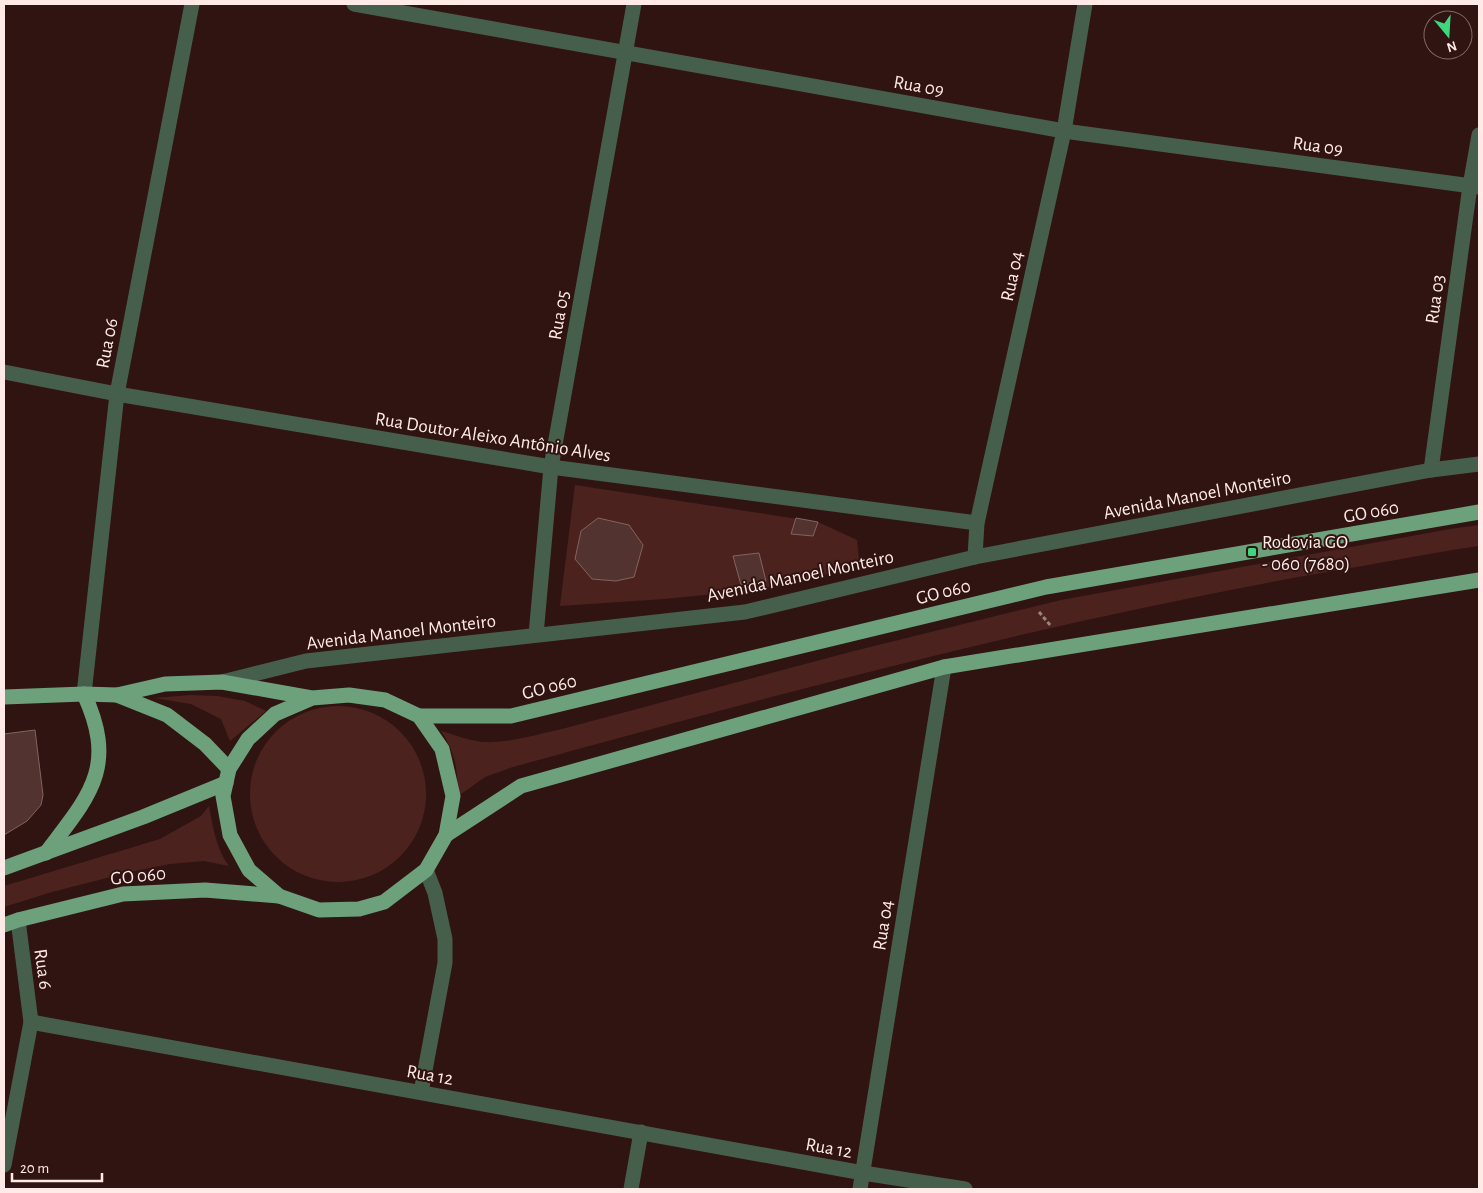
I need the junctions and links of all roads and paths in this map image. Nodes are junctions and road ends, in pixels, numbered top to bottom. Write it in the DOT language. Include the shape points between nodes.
graph roads {
  1 [pos="192,4"];
  2 [pos="354,4"];
  3 [pos="634,4"];
  4 [pos="1086,4"];
  5 [pos="625,52"];
  6 [pos="1064,131"];
  7 [pos="1479,135"];
  8 [pos="1475,186"];
  9 [pos="4,372"];
  10 [pos="117,394"];
  11 [pos="1479,464"];
  12 [pos="551,468"];
  13 [pos="1431,470"];
  14 [pos="1479,512"];
  15 [pos="978,523"];
  16 [pos="975,557"];
  17 [pos="1479,580"];
  18 [pos="1023,593"];
  19 [pos="536,635"];
  20 [pos="1070,647"];
  21 [pos="944,667"];
  22 [pos="222,682"];
  23 [pos="84,694"];
  24 [pos="117,695"];
  25 [pos="4,697"];
  26 [pos="312,698"];
  27 [pos="419,716"];
  28 [pos="228,776"];
  29 [pos="446,835"];
  30 [pos="46,853"];
  31 [pos="4,868"];
  32 [pos="426,870"];
  33 [pos="279,896"];
  34 [pos="11,923"];
  35 [pos="31,1022"];
  36 [pos="421,1092"];
  37 [pos="641,1132"];
  38 [pos="4,1165"];
  39 [pos="863,1173"];
  40 [pos="631,1189"];
  41 [pos="860,1189"];
  42 [pos="965,1189"];
  1 -- 10 [label="street, Rua 06"];
  2 -- 5 [label="street, Rua 09"];
  3 -- 5 [label="street, Rua 05"];
  4 -- 6 [label="street, Rua 04"];
  5 -- 6 [label="street, Rua 09"];
  5 -- 12 [label="street, Rua 05"];
  6 -- 8 [label="street, Rua 09"];
  6 -- 15 [label="street, Rua 04"];
  7 -- 8 [label="street, Rua 03"];
  8 -- 13 [label="street, Rua 03"];
  9 -- 10 [label="street, Rua Doutor Aleixo Antônio Alves"];
  10 -- 12 [label="street, Rua Doutor Aleixo Antônio Alves"];
  10 -- 23 [label="street, Rua 06"];
  11 -- 13 [label="street, Avenida Manoel Monteiro"];
  12 -- 15 [label="street, Rua Doutor Aleixo Antônio Alves"];
  12 -- 19 [label="street, Rua 05"];
  13 -- 16 [label="street, Avenida Manoel Monteiro"];
  14 -- 18 [label="main road, GO 060"];
  15 -- 16 [label="street, Rua 04"];
  16 -- 19 [label="street, Avenida Manoel Monteiro" via="745,612"];
  17 -- 20 [label="main road"];
  18 -- 20 [label="path"];
  18 -- 27 [label="main road, GO 060" via="511,716"];
  19 -- 22 [label="street, Avenida Manoel Monteiro" via="306,661"];
  20 -- 21 [label="main road"];
  21 -- 29 [label="main road" via="521,786"];
  21 -- 39 [label="street, Rua 04"];
  22 -- 24 [label="main road, Avenida Manoel Monteiro" via="165,684"];
  22 -- 26 [label="main road"];
  23 -- 24 [label="main road, Avenida Manoel Monteiro"];
  23 -- 25 [label="main road, Avenida Manoel Monteiro"];
  23 -- 30 [label="main road" via="93,714 98,745 99,764 95,781"];
  24 -- 28 [label="main road" via="167,715 205,744"];
  26 -- 27 [label="main road" via="350,695 385,700"];
  26 -- 28 [label="main road" via="276,714 248,738"];
  27 -- 29 [label="main road" via="442,749 453,796"];
  28 -- 30 [label="main road" via="143,817"];
  28 -- 33 [label="main road" via="223,796 230,835 249,870"];
  29 -- 32 [label="main road"];
  30 -- 31 [label="main road"];
  32 -- 33 [label="main road" via="384,902 359,910 319,910"];
  32 -- 36 [label="street" via="436,893 445,939 445,963"];
  33 -- 34 [label="main road, GO 060" via="205,890 123,894"];
  34 -- 35 [label="street, Rua 6"];
  35 -- 36 [label="street, Rua 12"];
  35 -- 38 [label="street"];
  36 -- 37 [label="street, Rua 12"];
  37 -- 39 [label="street, Rua 12"];
  37 -- 40 [label="street"];
  39 -- 41 [label="street, Rua 04"];
  39 -- 42 [label="street, Rua 12"];
}
